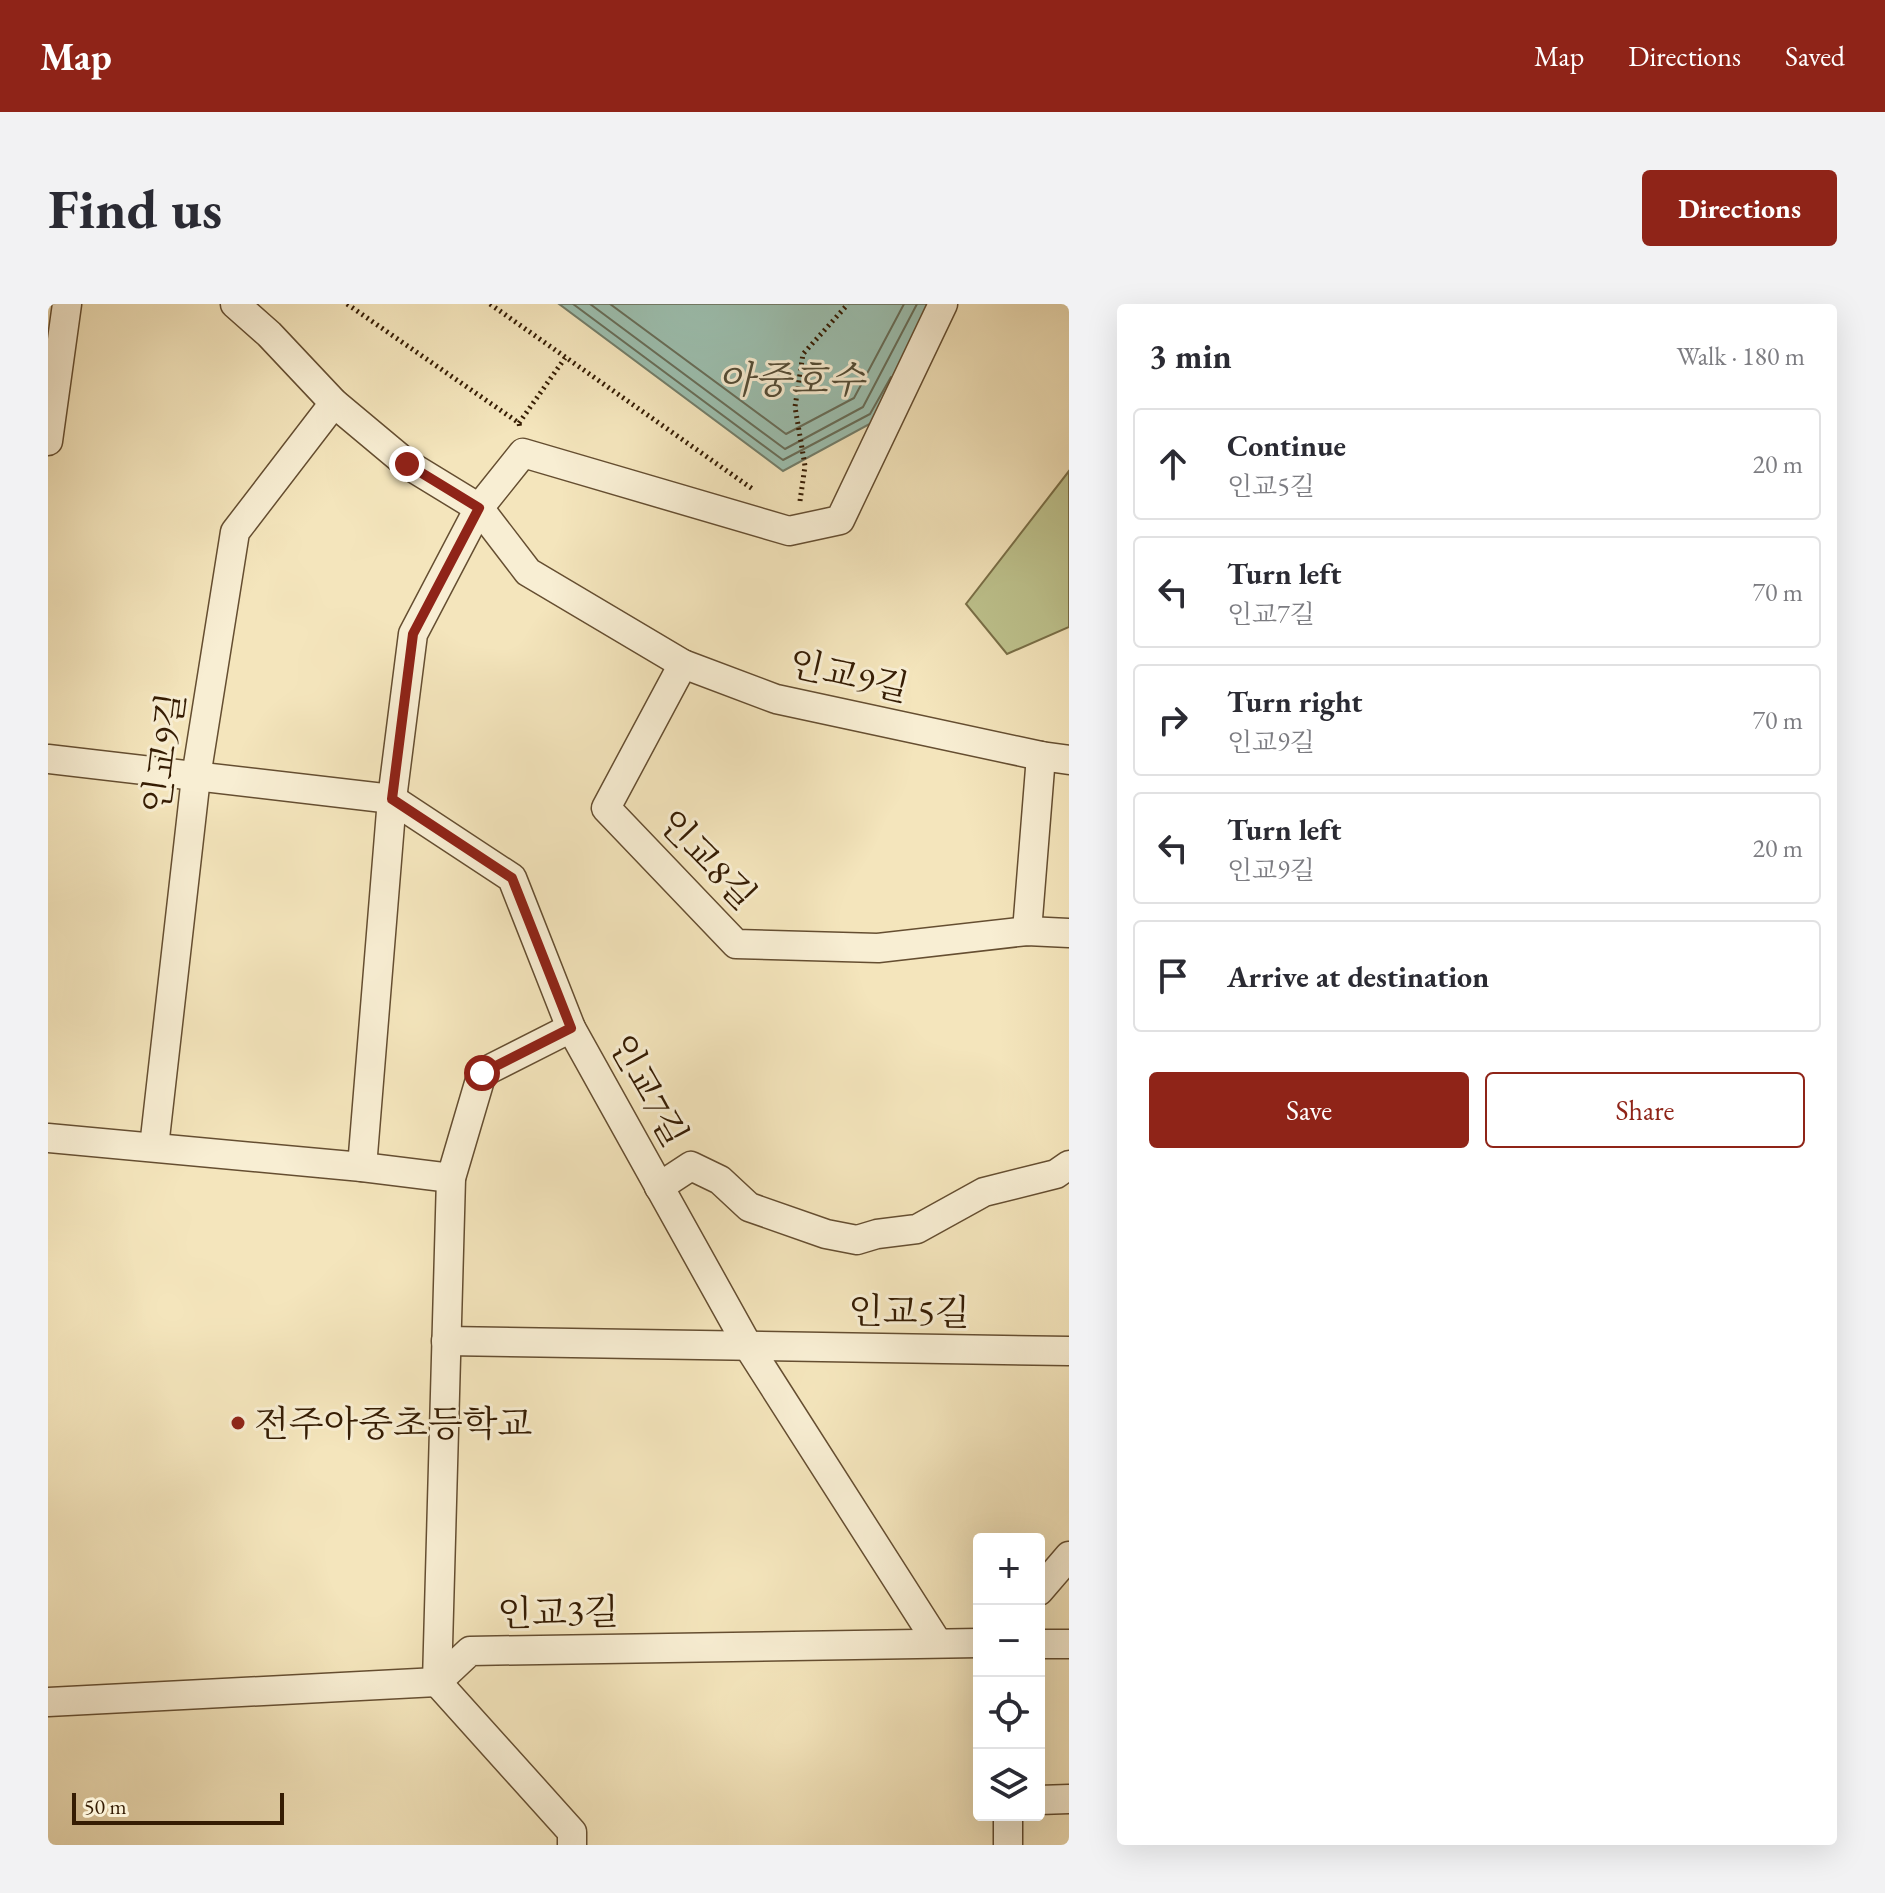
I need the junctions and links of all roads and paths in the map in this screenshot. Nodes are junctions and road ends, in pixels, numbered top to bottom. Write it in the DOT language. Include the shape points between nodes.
graph roads {
  1 [pos="67,304"];
  2 [pos="235,304"];
  3 [pos="490,304"];
  4 [pos="848,304"];
  5 [pos="943,304"];
  6 [pos="351,305"];
  7 [pos="565,358"];
  8 [pos="334,403"];
  9 [pos="519,423"];
  10 [pos="48,441"];
  11 [pos="523,453"];
  12 [pos="759,494"];
  13 [pos="786,502"];
  14 [pos="479,508"];
  15 [pos="683,664"];
  16 [pos="1041,756"];
  17 [pos="48,759"];
  18 [pos="1069,760"];
  19 [pos="196,777"];
  20 [pos="392,799"];
  21 [pos="1027,931"];
  22 [pos="1069,933"];
  23 [pos="571,1028"];
  24 [pos="48,1138"];
  25 [pos="154,1147"];
  26 [pos="1069,1165"];
  27 [pos="362,1167"];
  28 [pos="451,1178"];
  29 [pos="659,1187"];
  30 [pos="446,1341"];
  31 [pos="748,1346"];
  32 [pos="1069,1351"];
  33 [pos="1069,1556"];
  34 [pos="1045,1584"];
  35 [pos="937,1642"];
  36 [pos="973,1643"];
  37 [pos="1045,1644"];
  38 [pos="1069,1644"];
  39 [pos="437,1682"];
  40 [pos="48,1702"];
  41 [pos="1069,1799"];
  42 [pos="1045,1800"];
  43 [pos="1008,1821"];
  44 [pos="572,1845"];
  45 [pos="1008,1845"];
  1 -- 10 [label="street"];
  2 -- 8 [label="street, 인교9길"];
  3 -- 7 [label="path"];
  4 -- 13 [label="path" via="803,354 795,407 805,466 800,500"];
  5 -- 11 [label="street" via="840,520 789,531"];
  6 -- 9 [label="path"];
  7 -- 9 [label="path"];
  7 -- 12 [label="path"];
  8 -- 14 [label="street, 인교9길" via="407,464"];
  8 -- 19 [label="street, 인교9길" via="235,532"];
  9 -- 11 [label="path"];
  11 -- 14 [label="street"];
  14 -- 15 [label="street, 인교9길" via="528,572"];
  14 -- 20 [label="street" via="413,634"];
  15 -- 16 [label="street, 인교9길" via="776,699"];
  15 -- 21 [label="street, 인교8길" via="606,808 736,944 878,948"];
  16 -- 18 [label="street, 인교9길"];
  16 -- 21 [label="street"];
  17 -- 19 [label="street"];
  19 -- 20 [label="street"];
  19 -- 25 [label="street, 인교9길"];
  20 -- 23 [label="street, 인교7길" via="512,878"];
  20 -- 27 [label="street"];
  21 -- 22 [label="street, 인교8길"];
  23 -- 28 [label="street" via="482,1073"];
  23 -- 29 [label="street, 인교7길"];
  24 -- 25 [label="street"];
  25 -- 27 [label="street"];
  26 -- 29 [label="street, 인교7길" via="1056,1174 984,1192 917,1229 857,1240 749,1207 720,1180 691,1166"];
  27 -- 28 [label="street"];
  28 -- 30 [label="street"];
  29 -- 31 [label="street"];
  30 -- 31 [label="street, 인교5길"];
  30 -- 39 [label="street"];
  31 -- 32 [label="street, 인교5길"];
  31 -- 35 [label="street"];
  33 -- 34 [label="street"];
  35 -- 36 [label="street, 인교3길"];
  35 -- 39 [label="street, 인교3길" via="470,1651"];
  37 -- 38 [label="street"];
  39 -- 40 [label="street"];
  39 -- 44 [label="street" via="572,1832"];
  41 -- 42 [label="street"];
  43 -- 45 [label="street"];
}
